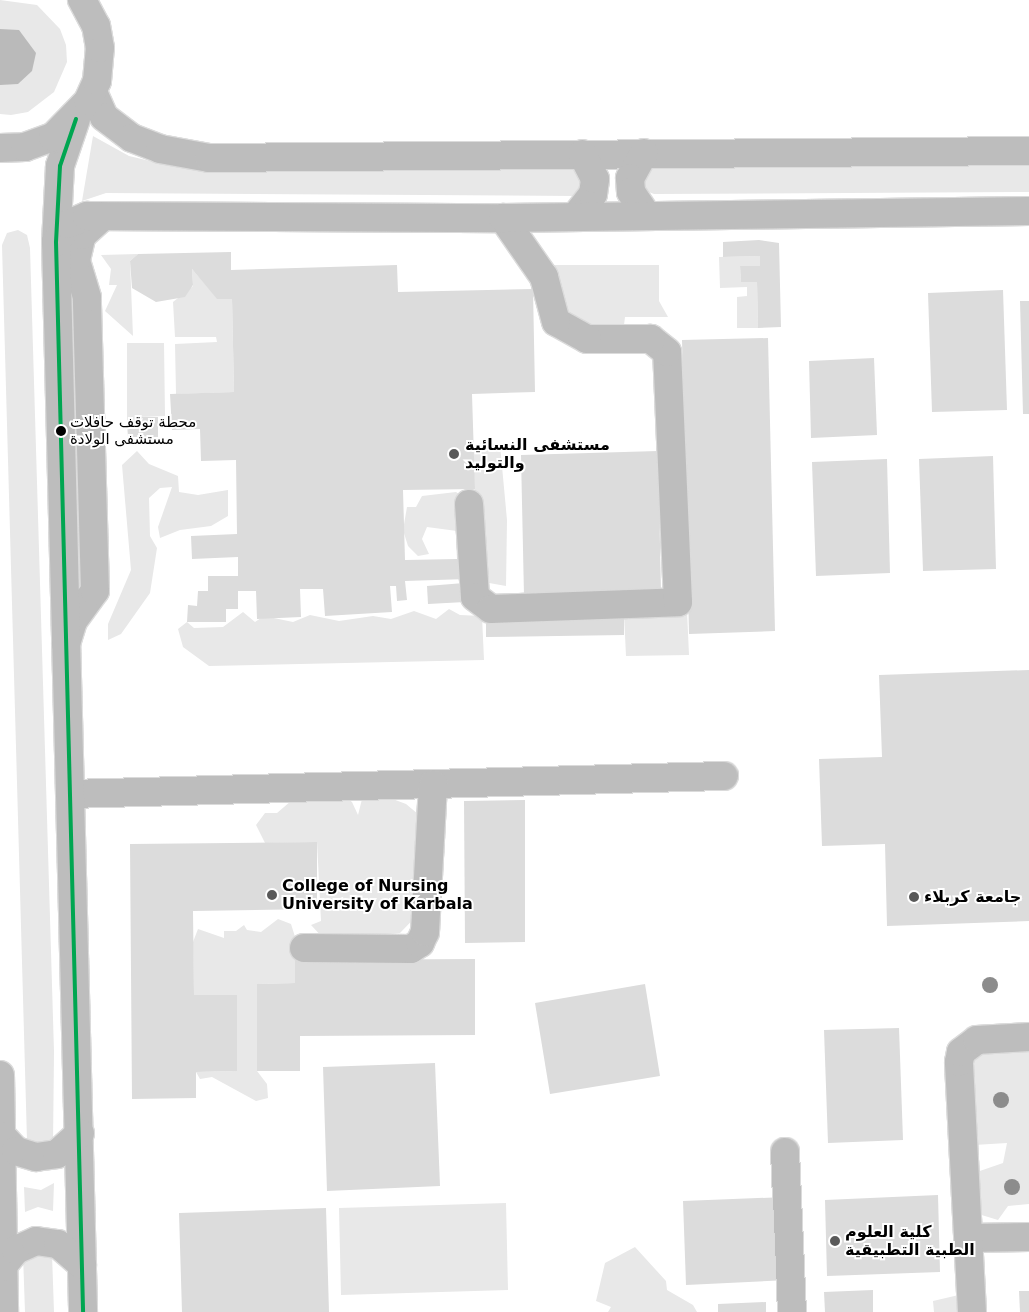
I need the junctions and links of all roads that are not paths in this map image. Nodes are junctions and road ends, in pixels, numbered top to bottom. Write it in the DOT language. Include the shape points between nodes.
graph roads {
  1 [pos="82,0"];
  2 [pos="93,92"];
  3 [pos="76,119"];
  4 [pos="0,148"];
  5 [pos="1029,151"];
  6 [pos="644,153"];
  7 [pos="582,154"];
  8 [pos="1029,210"];
  9 [pos="103,216"];
  10 [pos="647,216"];
  11 [pos="575,217"];
  12 [pos="503,218"];
  13 [pos="56,242"];
  14 [pos="469,504"];
  15 [pos="66,644"];
  16 [pos="724,776"];
  17 [pos="433,784"];
  18 [pos="70,794"];
  19 [pos="304,948"];
  20 [pos="1029,1037"];
  21 [pos="0,1075"];
  22 [pos="80,1133"];
  23 [pos="2,1136"];
  24 [pos="785,1152"];
  25 [pos="1029,1237"];
  26 [pos="969,1238"];
  27 [pos="82,1265"];
  28 [pos="2,1267"];
  29 [pos="4,1312"];
  30 [pos="83,1312"];
  31 [pos="792,1312"];
  32 [pos="972,1312"];
  1 -- 2 [label="main road" via="96,26 100,48"];
  2 -- 3 [label="main road"];
  2 -- 7 [label="main road" via="101,114 116,128 148,145 182,154 398,159"];
  3 -- 4 [label="main road" via="39,144"];
  3 -- 13 [label="main road" via="60,166"];
  5 -- 6 [label="main road"];
  6 -- 7 [label="main road"];
  6 -- 10 [label="main road" via="630,178 631,192"];
  7 -- 11 [label="main road" via="595,179 593,194"];
  8 -- 10 [label="main road"];
  9 -- 12 [label="main road"];
  9 -- 13 [label="main road" via="73,220"];
  9 -- 15 [label="main road" via="82,235 76,260 87,297 95,591 73,621"];
  10 -- 11 [label="main road"];
  11 -- 12 [label="main road"];
  12 -- 14 [label="main road" via="544,277 556,322 587,339 651,339 667,352 678,602 491,608 475,597"];
  13 -- 15 [label="main road"];
  15 -- 18 [label="main road"];
  16 -- 17 [label="main road"];
  17 -- 18 [label="main road"];
  17 -- 19 [label="main road" via="426,932 420,943 411,949"];
  18 -- 22 [label="main road"];
  20 -- 26 [label="main road" via="977,1040 962,1052"];
  21 -- 23 [label="main road"];
  22 -- 23 [label="main road" via="57,1154 36,1157 16,1151"];
  22 -- 27 [label="main road"];
  23 -- 28 [label="main road"];
  24 -- 31 [label="main road"];
  25 -- 26 [label="main road"];
  26 -- 32 [label="main road"];
  27 -- 28 [label="main road" via="62,1246 36,1242 16,1250"];
  27 -- 30 [label="main road"];
  28 -- 29 [label="main road"];
}
